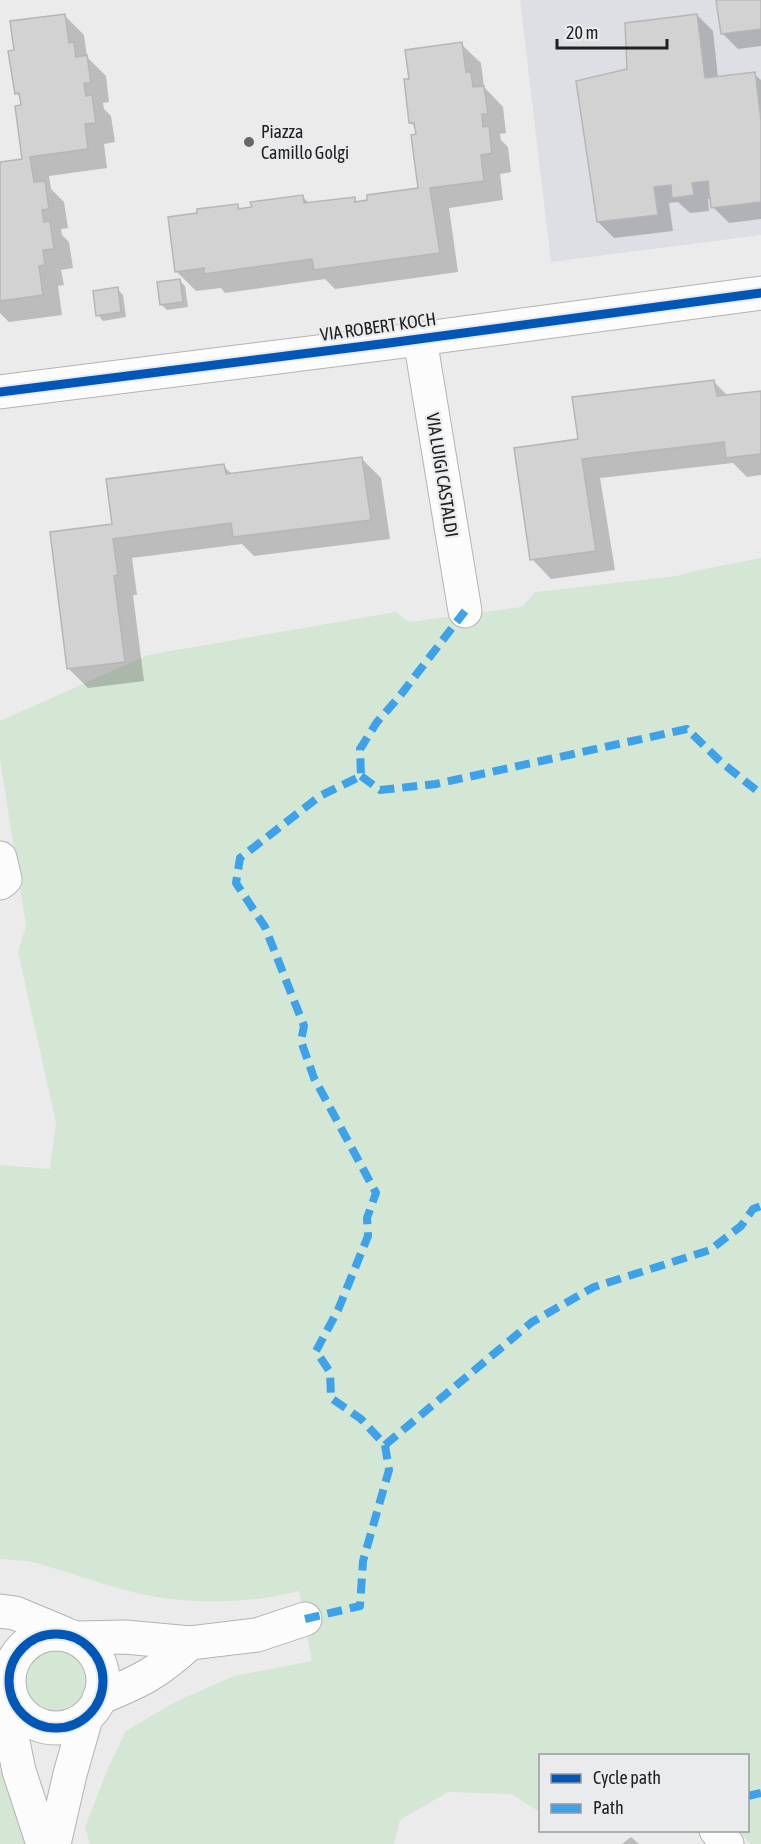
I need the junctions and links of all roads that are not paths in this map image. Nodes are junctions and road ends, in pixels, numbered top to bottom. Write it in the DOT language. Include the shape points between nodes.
graph roads {
  1 [pos="761,293"];
  2 [pos="420,339"];
  3 [pos="0,392"];
  4 [pos="465,611"];
  5 [pos="0,1611"];
  6 [pos="304,1619"];
  7 [pos="70,1636"];
  8 [pos="190,1643"];
  9 [pos="7,1692"];
  10 [pos="93,1708"];
  11 [pos="718,1832"];
  12 [pos="43,1844"];
  13 [pos="54,1844"];
  14 [pos="727,1844"];
  1 -- 2 [label="street, VIA ROBERT KOCH"];
  2 -- 3 [label="street, VIA ROBERT KOCH"];
  2 -- 4 [label="street, VIA LUIGI CASTALDI"];
  5 -- 7 [label="street" via="15,1613"];
  6 -- 8 [label="street" via="257,1635"];
  7 -- 8 [label="street"];
  7 -- 9 [label="street" via="47,1634 32,1639 12,1663"];
  7 -- 10 [label="street" via="90,1648 100,1661 102,1692"];
  8 -- 10 [label="street" via="167,1665"];
  9 -- 10 [label="street" via="28,1719 42,1726 72,1725"];
  9 -- 12 [label="street" via="19,1771"];
  10 -- 13 [label="street" via="70,1774"];
  11 -- 14 [label="street"];
}
